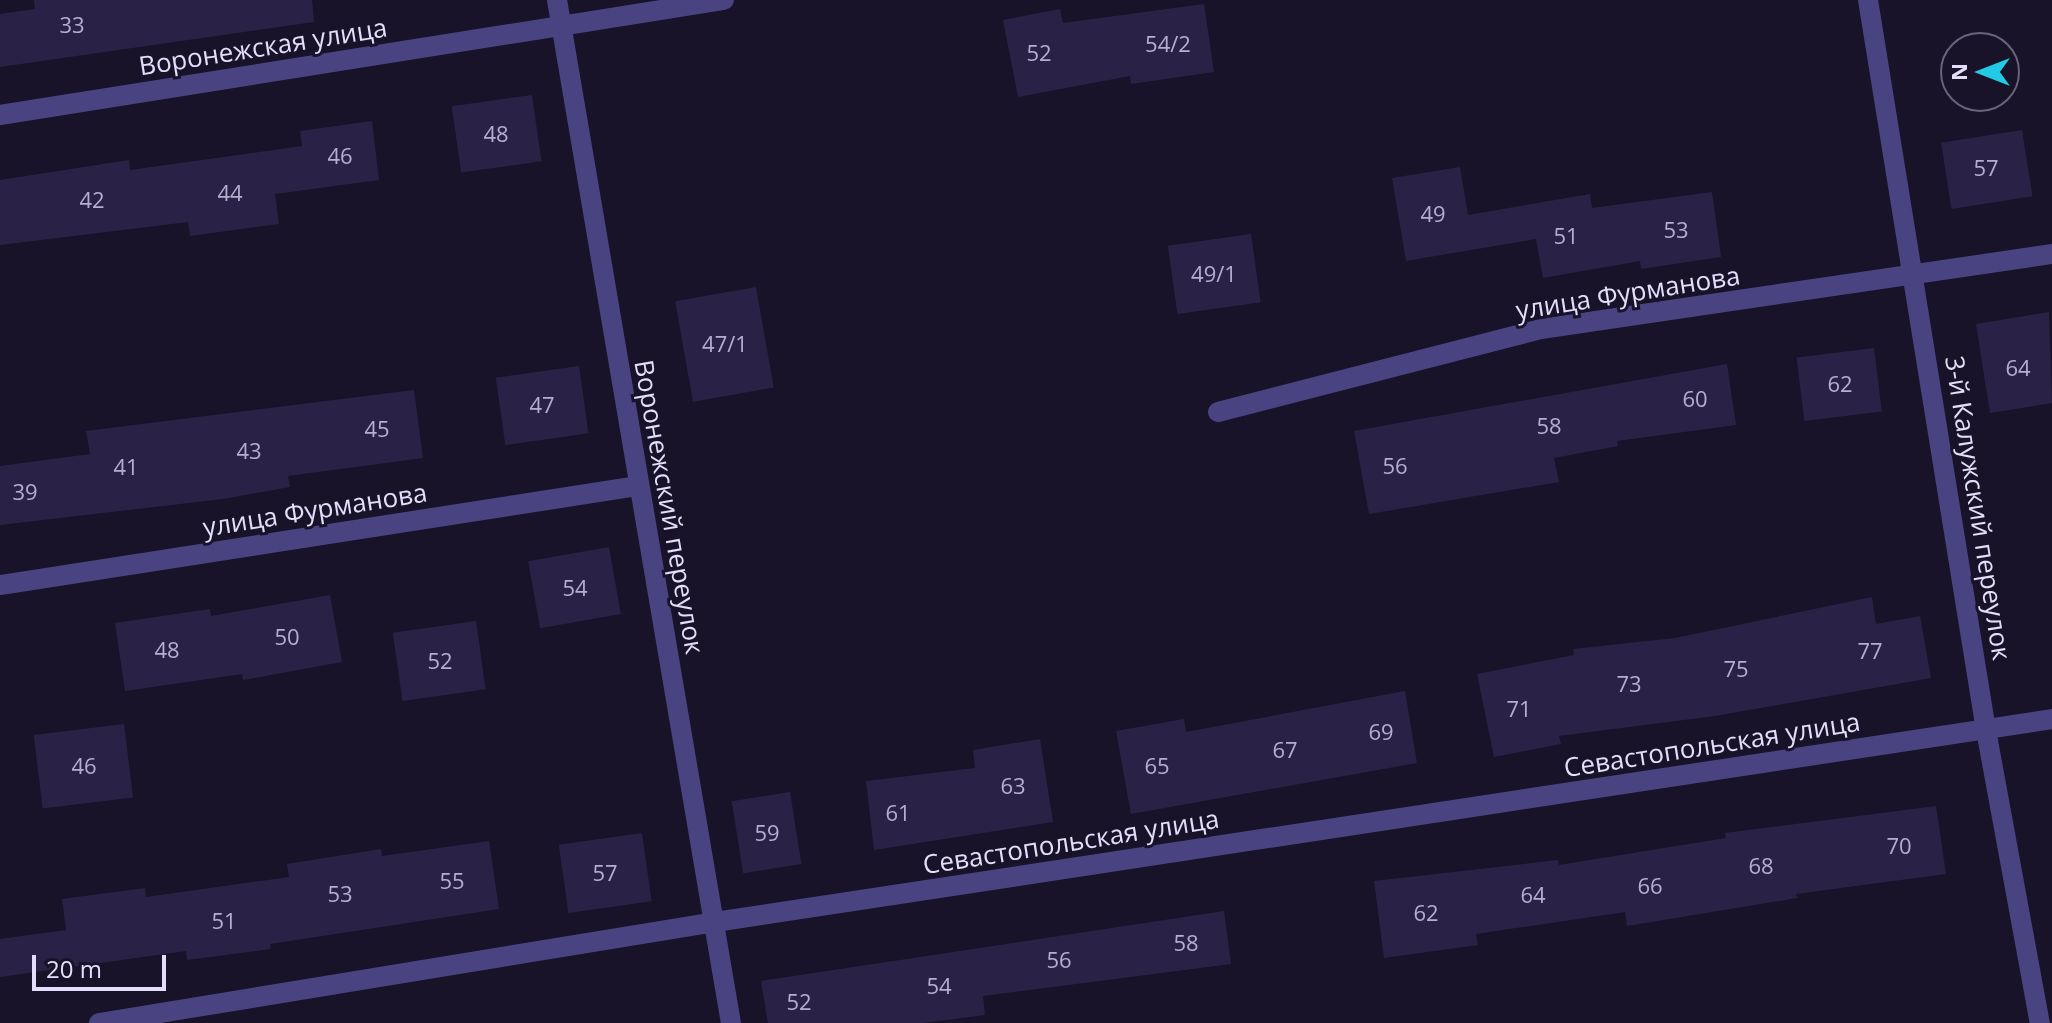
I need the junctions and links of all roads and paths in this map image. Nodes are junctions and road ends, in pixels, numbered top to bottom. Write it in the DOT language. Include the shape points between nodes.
graph roads {
  1 [pos="557,0"];
  2 [pos="724,0"];
  3 [pos="1868,0"];
  4 [pos="562,26"];
  5 [pos="0,115"];
  6 [pos="2052,254"];
  7 [pos="1915,276"];
  8 [pos="1218,412"];
  9 [pos="638,486"];
  10 [pos="0,585"];
  11 [pos="2052,719"];
  12 [pos="1986,730"];
  13 [pos="715,922"];
  14 [pos="99,1023"];
  15 [pos="731,1023"];
  16 [pos="2040,1023"];
  1 -- 4 [label="street, Воронежский переулок"];
  2 -- 4 [label="street, Воронежская улица"];
  3 -- 7 [label="street, 3-й Калужский переулок"];
  4 -- 5 [label="street, Воронежская улица"];
  4 -- 9 [label="street, Воронежский переулок"];
  6 -- 7 [label="street, улица Фурманова"];
  7 -- 8 [label="street, улица Фурманова" via="1541,329"];
  7 -- 12 [label="street, 3-й Калужский переулок"];
  9 -- 10 [label="street, улица Фурманова"];
  9 -- 13 [label="street, Воронежский переулок"];
  11 -- 12 [label="street, Севастопольская улица"];
  12 -- 13 [label="street, Севастопольская улица"];
  12 -- 16 [label="street, 3-й Калужский переулок"];
  13 -- 14 [label="street, Севастопольская улица"];
  13 -- 15 [label="street, Воронежский переулок"];
}
